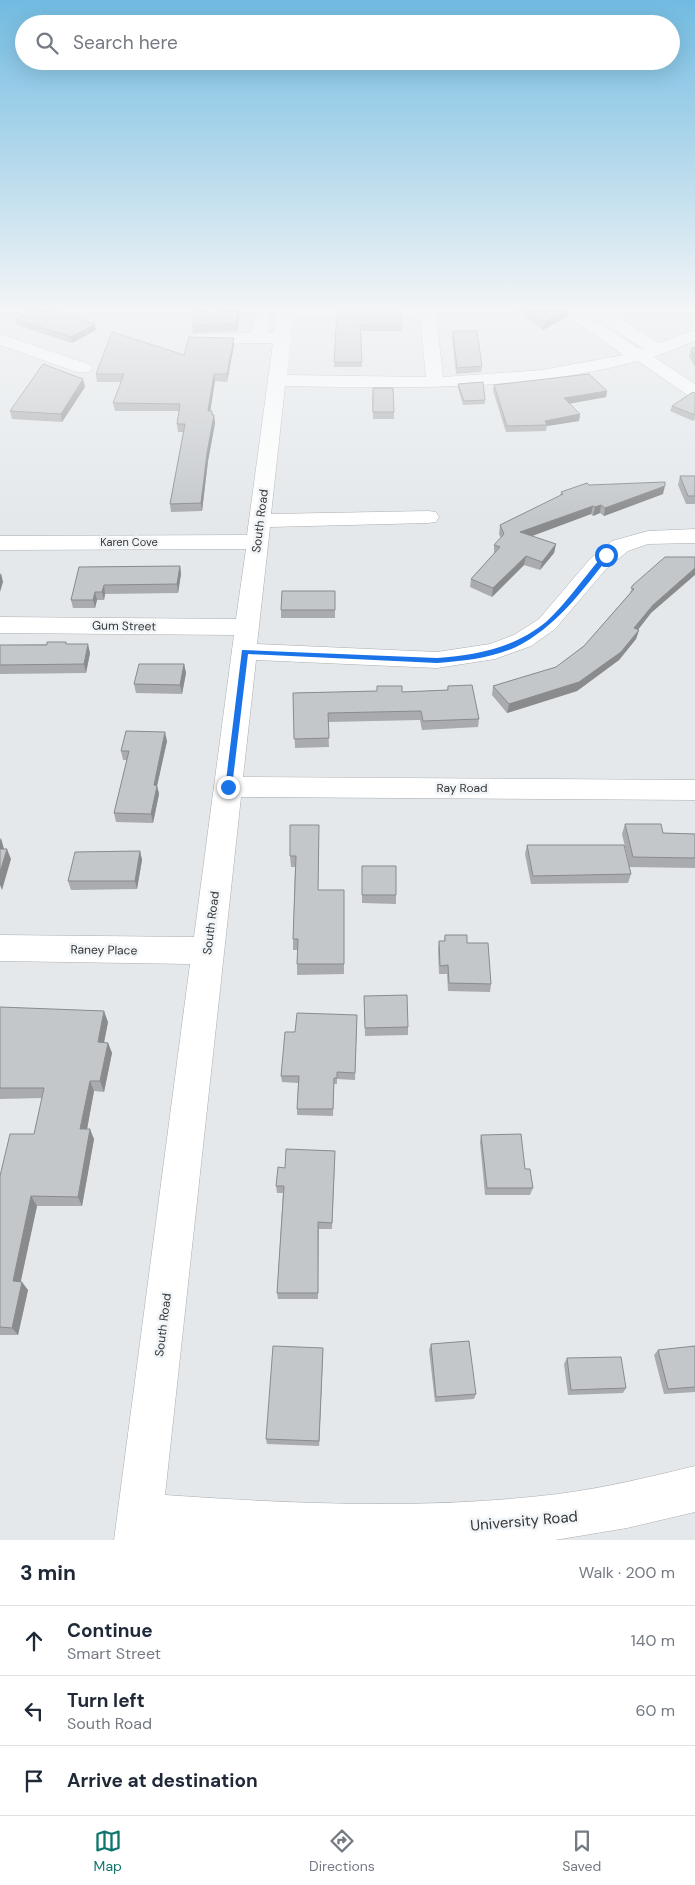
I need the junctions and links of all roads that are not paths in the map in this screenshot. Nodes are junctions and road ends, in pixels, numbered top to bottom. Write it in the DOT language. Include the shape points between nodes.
graph roads {
  1 [pos="435,378"];
  2 [pos="495,378"];
  3 [pos="674,378"];
  4 [pos="277,380"];
  5 [pos="435,381"];
  6 [pos="695,392"];
  7 [pos="428,517"];
  8 [pos="259,531"];
  9 [pos="695,536"];
  10 [pos="0,543"];
  11 [pos="0,625"];
  12 [pos="246,639"];
  13 [pos="228,787"];
  14 [pos="695,790"];
  15 [pos="0,948"];
  16 [pos="208,951"];
  17 [pos="695,1489"];
  18 [pos="138,1528"];
  1 -- 5 [label="street"];
  2 -- 5 [label="street"];
  3 -- 6 [label="street"];
  4 -- 5 [label="street"];
  4 -- 8 [label="street, South Road"];
  7 -- 8 [label="street, Karen Cove"];
  8 -- 10 [label="street, Karen Cove"];
  8 -- 12 [label="street, South Road"];
  9 -- 12 [label="street, Gum Street" via="657,536 620,546 606,555 548,623 514,645 468,658 437,660"];
  11 -- 12 [label="street, Gum Street"];
  12 -- 13 [label="street, South Road"];
  13 -- 14 [label="street, Ray Road"];
  13 -- 16 [label="street, South Road"];
  15 -- 16 [label="street, Raney Place"];
  16 -- 18 [label="street, South Road"];
  17 -- 18 [label="street, University Road" via="657,1501 553,1521 424,1529"];
}
